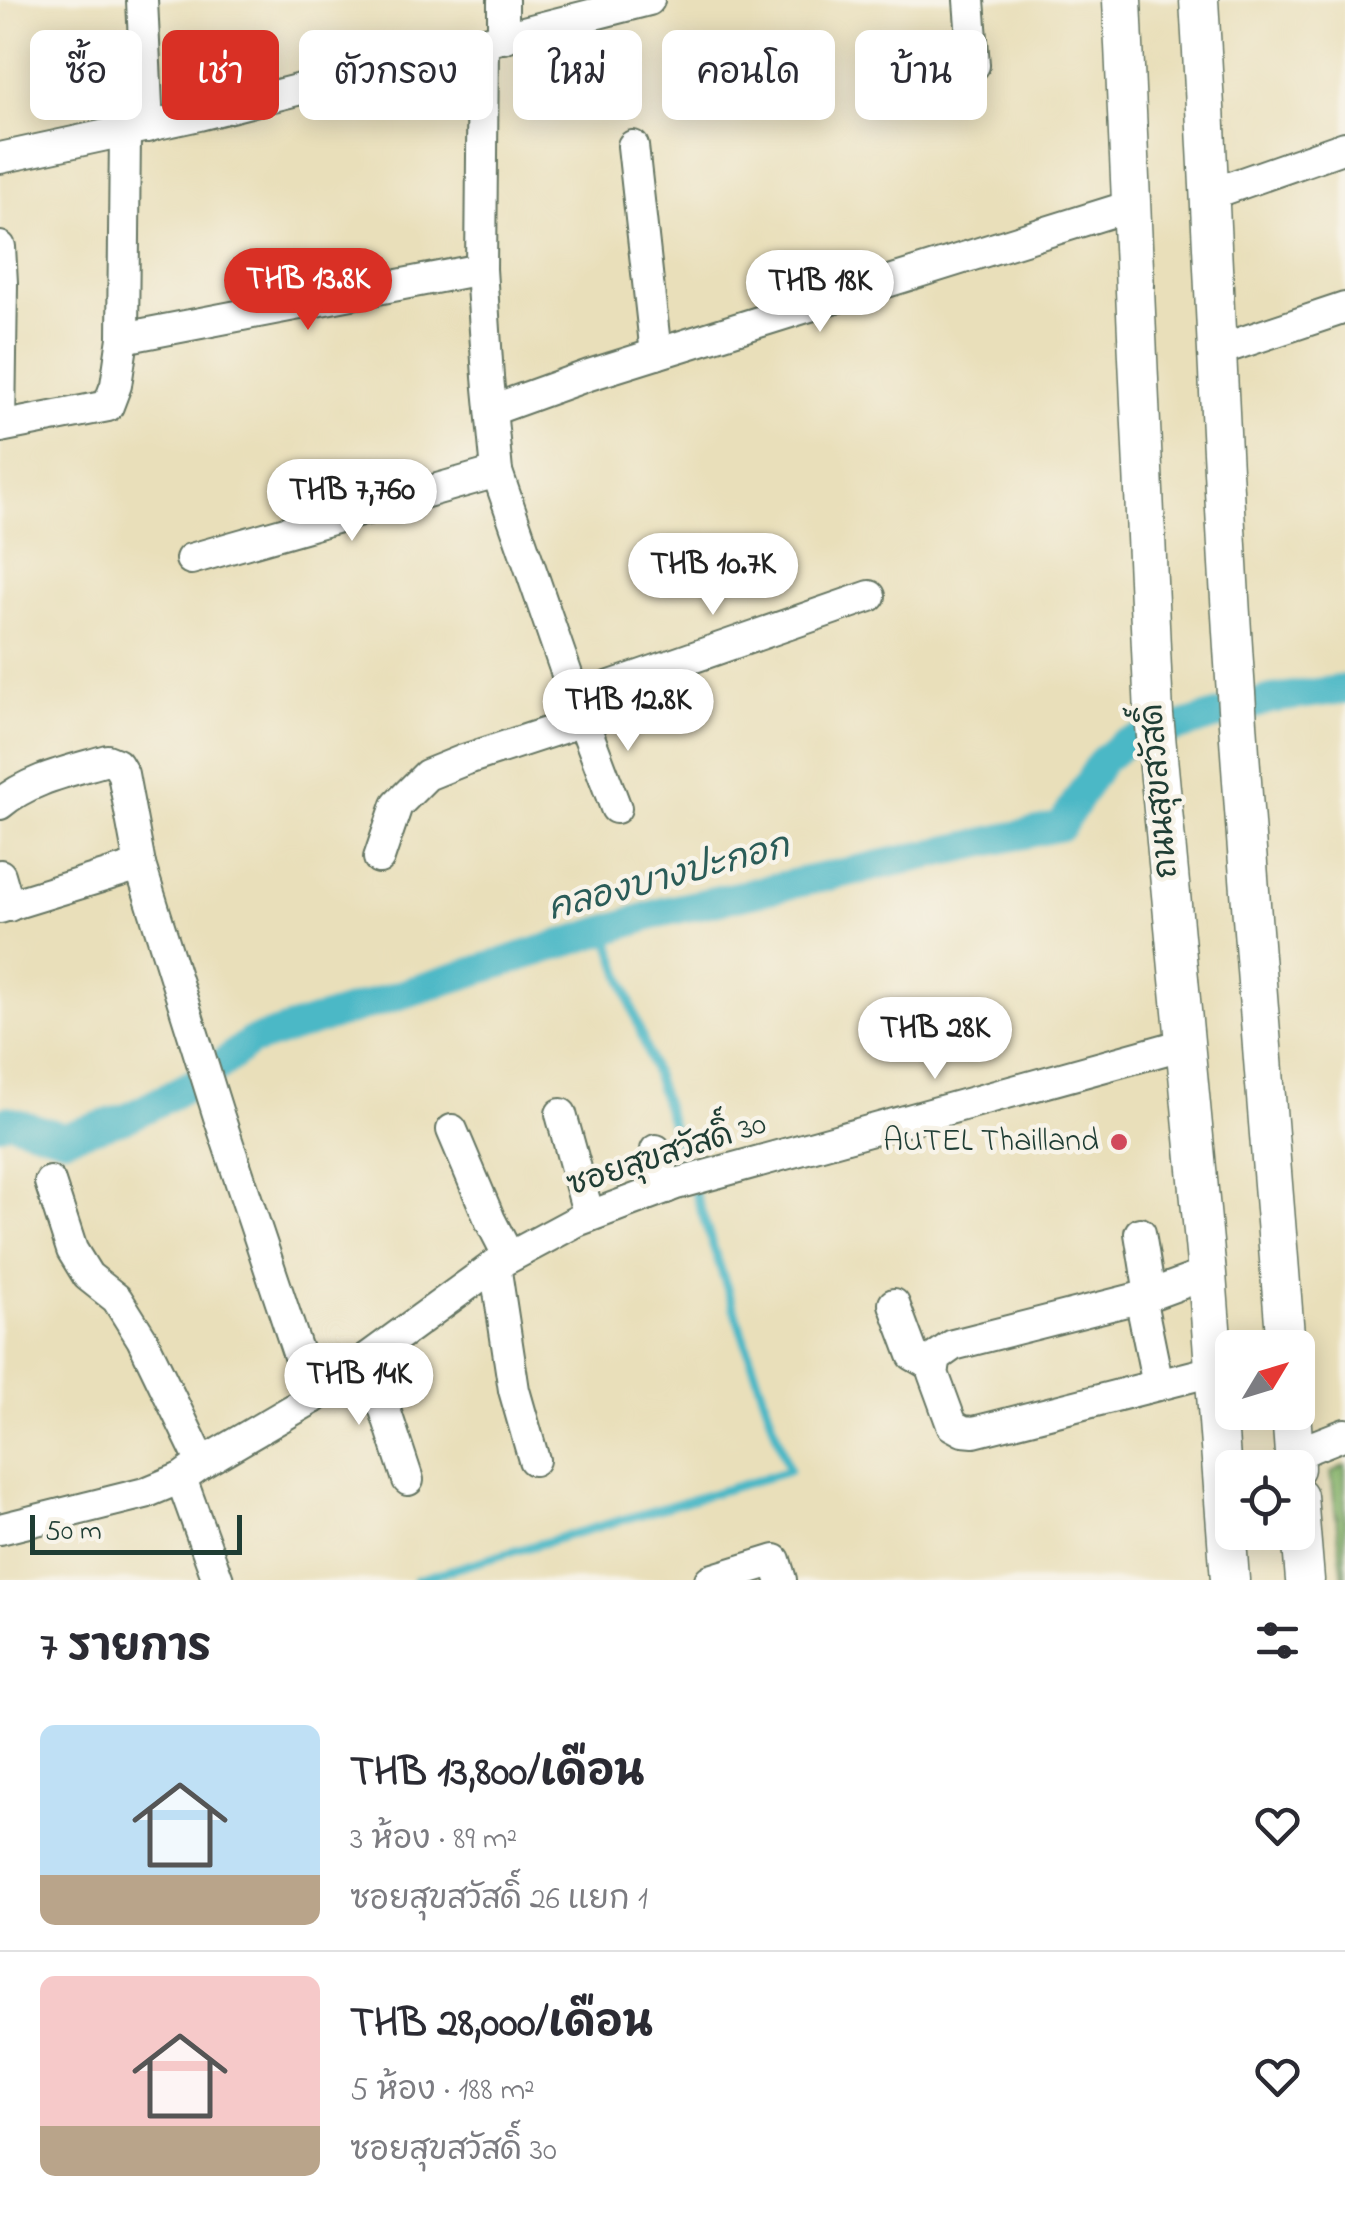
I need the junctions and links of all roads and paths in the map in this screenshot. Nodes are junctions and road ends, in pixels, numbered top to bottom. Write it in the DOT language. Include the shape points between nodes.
graph roads {
  1 [pos="142,0"];
  2 [pos="503,0"];
  3 [pos="649,0"];
  4 [pos="969,0"];
  5 [pos="1122,0"];
  6 [pos="1200,0"];
  7 [pos="971,30"];
  8 [pos="493,41"];
  9 [pos="299,89"];
  10 [pos="489,120"];
  11 [pos="136,130"];
  12 [pos="633,146"];
  13 [pos="1345,148"];
  14 [pos="0,158"];
  15 [pos="1210,194"];
  16 [pos="1130,206"];
  17 [pos="0,250"];
  18 [pos="482,269"];
  19 [pos="1345,308"];
  20 [pos="123,338"];
  21 [pos="1216,351"];
  22 [pos="656,354"];
  23 [pos="492,410"];
  24 [pos="0,427"];
  25 [pos="497,472"];
  26 [pos="191,559"];
  27 [pos="870,596"];
  28 [pos="580,709"];
  29 [pos="0,804"];
  30 [pos="616,808"];
  31 [pos="379,858"];
  32 [pos="140,865"];
  33 [pos="0,875"];
  34 [pos="4,907"];
  35 [pos="1185,1044"];
  36 [pos="561,1114"];
  37 [pos="452,1130"];
  38 [pos="656,1150"];
  39 [pos="50,1182"];
  40 [pos="681,1183"];
  41 [pos="589,1216"];
  42 [pos="1140,1233"];
  43 [pos="502,1261"];
  44 [pos="1207,1274"];
  45 [pos="1145,1296"];
  46 [pos="894,1304"];
  47 [pos="1285,1330"];
  48 [pos="368,1358"];
  49 [pos="934,1366"];
  50 [pos="1213,1370"];
  51 [pos="1158,1384"];
  52 [pos="313,1398"];
  53 [pos="1345,1434"];
  54 [pos="1308,1450"];
  55 [pos="534,1460"];
  56 [pos="191,1470"];
  57 [pos="408,1480"];
  58 [pos="0,1529"];
  59 [pos="1302,1550"];
  60 [pos="778,1570"];
  61 [pos="218,1580"];
  62 [pos="710,1580"];
  63 [pos="1230,1580"];
  64 [pos="1305,1580"];
  1 -- 11 [label="street"];
  2 -- 8 [label="street"];
  3 -- 8 [label="street"];
  4 -- 7 [label="street"];
  5 -- 16 [label="main road, ถนนสุขสวัสดิ์"];
  6 -- 15 [label="main road"];
  9 -- 11 [label="street"];
  10 -- 18 [label="street"];
  11 -- 14 [label="street"];
  11 -- 20 [label="street"];
  12 -- 22 [label="street"];
  13 -- 15 [label="street"];
  15 -- 21 [label="main road"];
  16 -- 22 [label="street"];
  16 -- 35 [label="main road, ถนนสุขสวัสดิ์" via="1154,716"];
  17 -- 24 [label="street"];
  18 -- 20 [label="street"];
  18 -- 23 [label="street"];
  19 -- 21 [label="street"];
  20 -- 24 [label="street" via="108,406"];
  21 -- 47 [label="main road"];
  22 -- 23 [label="street"];
  23 -- 25 [label="street"];
  25 -- 26 [label="street"];
  25 -- 28 [label="street"];
  27 -- 28 [label="street"];
  28 -- 30 [label="street"];
  28 -- 31 [label="street" via="427,776 397,805"];
  29 -- 32 [label="street" via="30,784 106,760 117,764"];
  32 -- 34 [label="street"];
  32 -- 52 [label="street"];
  33 -- 34 [label="street"];
  35 -- 40 [label="street, ซอยสุขสวัสดิ์ 30"];
  35 -- 44 [label="main road, ถนนสุขสวัสดิ์"];
  36 -- 41 [label="street"];
  37 -- 43 [label="street"];
  38 -- 40 [label="street"];
  39 -- 56 [label="street" via="72,1250 88,1276 117,1299 142,1339"];
  40 -- 41 [label="street, ซอยสุขสวัสดิ์ 30"];
  41 -- 43 [label="street, ซอยสุขสวัสดิ์ 30"];
  42 -- 45 [label="street"];
  43 -- 48 [label="street, ซอยสุขสวัสดิ์ 30"];
  43 -- 55 [label="street" via="514,1390"];
  44 -- 45 [label="street"];
  44 -- 50 [label="main road, ถนนสุขสวัสดิ์"];
  45 -- 49 [label="street" via="953,1345"];
  45 -- 51 [label="street"];
  46 -- 49 [label="street" via="913,1355"];
  48 -- 52 [label="street, ซอยสุขสวัสดิ์ 30"];
  48 -- 57 [label="street"];
  49 -- 51 [label="street" via="952,1424 963,1432"];
  50 -- 51 [label="street"];
  50 -- 63 [label="main road, ถนนสุขสวัสดิ์"];
  52 -- 56 [label="street, ซอยสุขสวัสดิ์ 30"];
  53 -- 54 [label="street"];
  56 -- 58 [label="street, ซอยสุขสวัสดิ์ 30" via="145,1493"];
  56 -- 61 [label="street"];
  59 -- 64 [label="main road"];
  60 -- 62 [label="street"];
}
